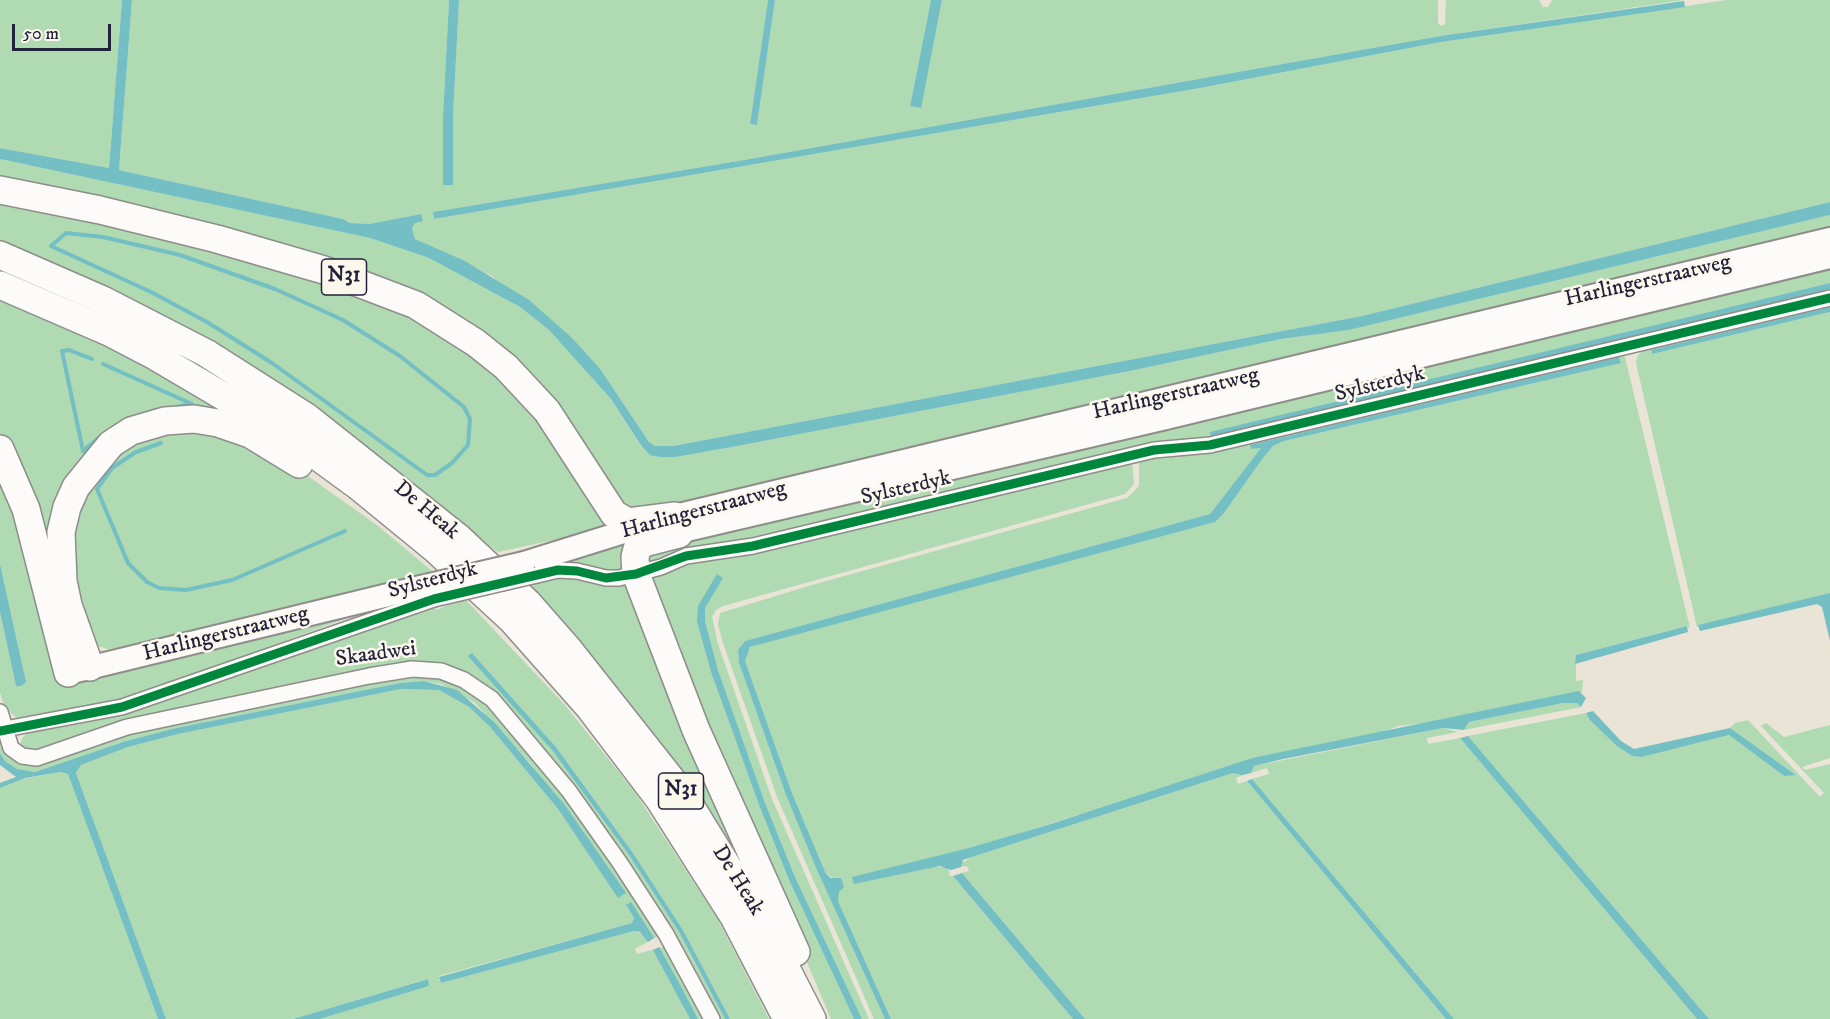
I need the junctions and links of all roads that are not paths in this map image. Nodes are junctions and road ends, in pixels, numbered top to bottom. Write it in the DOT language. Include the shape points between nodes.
graph roads {
  1 [pos="0,190"];
  2 [pos="1830,239"];
  3 [pos="0,255"];
  4 [pos="1830,257"];
  5 [pos="0,285"];
  6 [pos="1830,298"];
  7 [pos="0,449"];
  8 [pos="677,525"];
  9 [pos="531,569"];
  10 [pos="636,574"];
  11 [pos="428,593"];
  12 [pos="79,670"];
  13 [pos="0,712"];
  14 [pos="5,729"];
  15 [pos="659,799"];
  16 [pos="712,1019"];
  17 [pos="787,1019"];
  18 [pos="812,1019"];
  19 [pos="819,1019"];
  1 -- 8 [label="highway, N31" via="217,239 324,270 416,305 506,367 567,438 614,514 628,522"];
  2 -- 8 [label="main road, Harlingerstraatweg"];
  3 -- 18 [label="highway, De Heak / N31" via="103,300 206,353 308,418 459,538 528,602 684,794 766,929"];
  4 -- 8 [label="main road, Harlingerstraatweg"];
  5 -- 15 [label="highway, De Heak / N31" via="155,356 284,432 358,486 435,549 512,620 589,707"];
  6 -- 10 [label="street, Sylsterdyk" via="1210,445 1154,450 753,546 686,556"];
  7 -- 12 [label="highway" via="26,509"];
  8 -- 9 [label="main road, Harlingerstraatweg"];
  8 -- 10 [label="highway" via="638,549"];
  9 -- 10 [label="street, Sylsterdyk" via="577,571 606,579"];
  9 -- 11 [label="main road, Harlingerstraatweg, bridge"];
  10 -- 19 [label="highway, N31" via="696,730 792,940"];
  11 -- 12 [label="main road, Harlingerstraatweg"];
  11 -- 14 [label="street, Sylsterdyk" via="122,706"];
  12 -- 15 [label="highway, N31" via="61,556 63,524 76,487 111,444 131,431 165,421 194,419 218,423 250,434 296,462 426,558 491,620"];
  13 -- 14 [label="street"];
  14 -- 16 [label="street, Skaadwei" via="16,753 37,758 127,727 369,676 411,669 441,671 464,680 492,699 569,791 666,934"];
  15 -- 17 [label="highway, De Heak / N31" via="734,917"];
}
